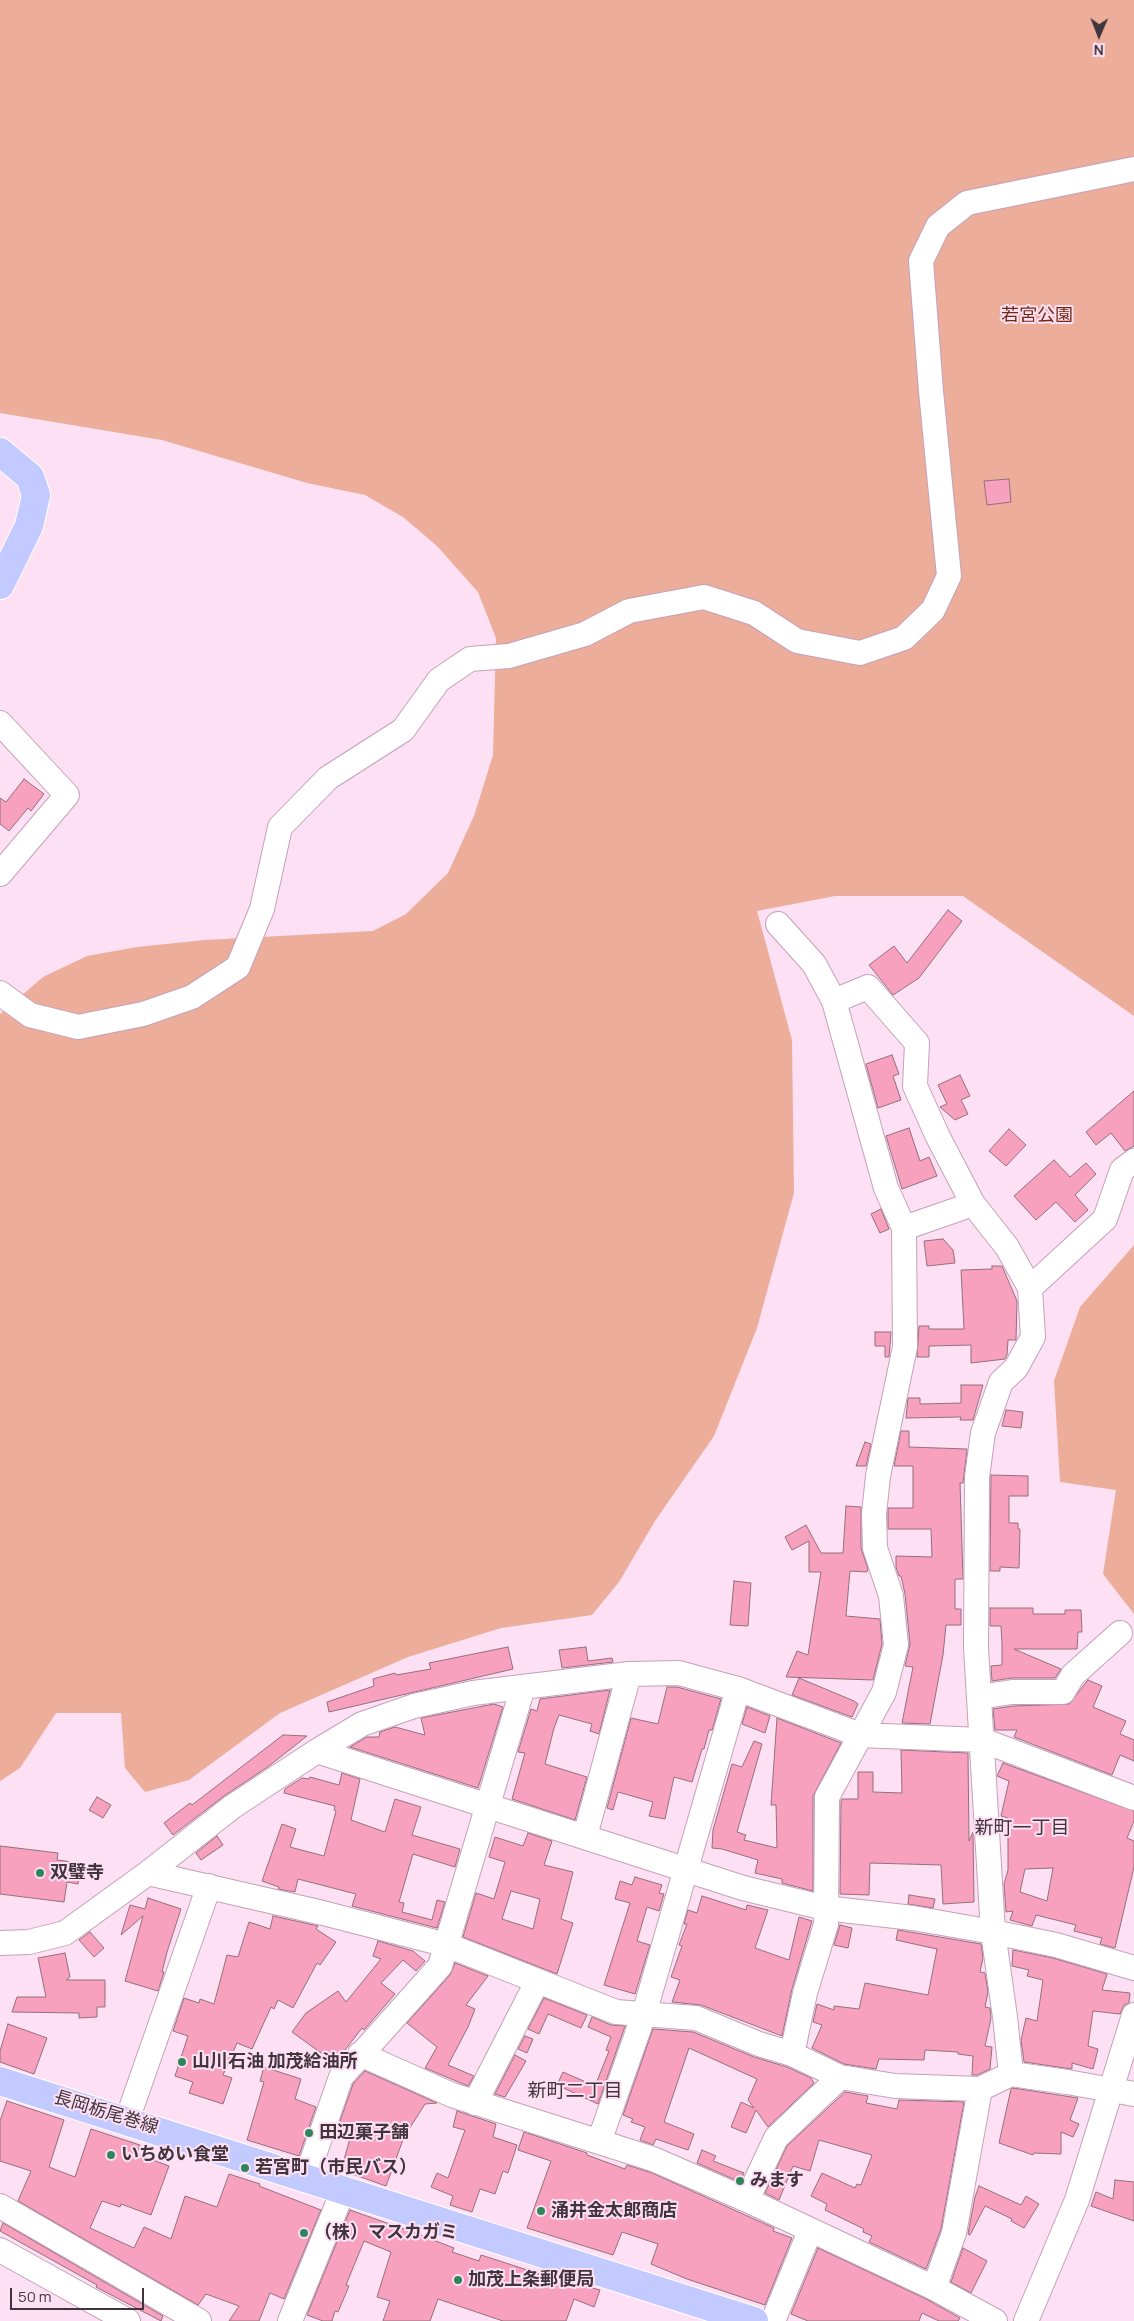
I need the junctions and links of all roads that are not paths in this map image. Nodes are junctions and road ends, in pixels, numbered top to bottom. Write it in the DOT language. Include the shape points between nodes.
graph roads {
  1 [pos="1134,169"];
  2 [pos="0,452"];
  3 [pos="0,584"];
  4 [pos="0,723"];
  5 [pos="0,874"];
  6 [pos="778,924"];
  7 [pos="0,993"];
  8 [pos="834,1001"];
  9 [pos="1134,1161"];
  10 [pos="974,1204"];
  11 [pos="904,1228"];
  12 [pos="1030,1288"];
  13 [pos="1120,1633"];
  14 [pos="629,1674"];
  15 [pos="523,1687"];
  16 [pos="738,1689"];
  17 [pos="979,1697"];
  18 [pos="860,1735"];
  19 [pos="982,1740"];
  20 [pos="317,1750"];
  21 [pos="1134,1798"];
  22 [pos="487,1806"];
  23 [pos="585,1836"];
  24 [pos="686,1869"];
  25 [pos="148,1873"];
  26 [pos="209,1886"];
  27 [pos="825,1908"];
  28 [pos="993,1932"];
  29 [pos="0,1943"];
  30 [pos="448,1945"];
  31 [pos="1134,1968"];
  32 [pos="537,1982"];
  33 [pos="644,2014"];
  34 [pos="1134,2015"];
  35 [pos="360,2054"];
  36 [pos="792,2054"];
  37 [pos="1011,2074"];
  38 [pos="840,2077"];
  39 [pos="0,2081"];
  40 [pos="980,2088"];
  41 [pos="1123,2092"];
  42 [pos="475,2103"];
  43 [pos="127,2120"];
  44 [pos="599,2142"];
  45 [pos="306,2178"];
  46 [pos="343,2190"];
  47 [pos="747,2200"];
  48 [pos="0,2206"];
  49 [pos="810,2232"];
  50 [pos="0,2250"];
  51 [pos="934,2288"];
  52 [pos="128,2321"];
  53 [pos="198,2321"];
  54 [pos="290,2321"];
  55 [pos="754,2321"];
  56 [pos="773,2321"];
  57 [pos="995,2321"];
  58 [pos="1026,2321"];
  1 -- 7 [label="street" via="967,203 938,226 921,261 949,576 933,610 904,638 860,653 797,641 754,613 704,596 629,611 585,634 509,656 470,658 438,680 403,730 328,778 280,827 262,909 238,967 192,997 143,1014 78,1027 30,1015"];
  2 -- 3 [label="main road" via="30,477 36,495 29,526"];
  4 -- 5 [label="street" via="67,795"];
  6 -- 8 [label="street" via="814,964"];
  8 -- 10 [label="street" via="868,987 917,1043 915,1086"];
  8 -- 11 [label="street" via="886,1188"];
  9 -- 12 [label="street" via="1122,1170 1105,1219"];
  10 -- 11 [label="street"];
  10 -- 12 [label="street" via="1007,1247"];
  11 -- 18 [label="street" via="905,1347 878,1476 874,1514 875,1548 891,1596 896,1644 884,1692"];
  12 -- 17 [label="street" via="1033,1337 1016,1368 1001,1382 983,1432 977,1477 976,1648"];
  13 -- 17 [label="street" via="1073,1675 1063,1692 1012,1692"];
  14 -- 15 [label="street"];
  14 -- 16 [label="street" via="679,1674"];
  14 -- 23 [label="street"];
  15 -- 20 [label="street" via="473,1693 414,1706 362,1724"];
  15 -- 22 [label="street"];
  16 -- 18 [label="street"];
  16 -- 24 [label="street"];
  17 -- 19 [label="street"];
  18 -- 19 [label="street"];
  18 -- 27 [label="street" via="826,1797"];
  19 -- 21 [label="street"];
  19 -- 28 [label="street"];
  20 -- 22 [label="street"];
  20 -- 25 [label="street" via="232,1808"];
  22 -- 23 [label="street"];
  22 -- 30 [label="street"];
  23 -- 24 [label="street"];
  24 -- 27 [label="street" via="743,1888"];
  24 -- 33 [label="street"];
  25 -- 26 [label="street"];
  25 -- 29 [label="street" via="65,1934 29,1942"];
  26 -- 30 [label="street"];
  26 -- 43 [label="street"];
  27 -- 28 [label="street" via="913,1918"];
  27 -- 36 [label="street" via="826,1924 805,1993"];
  28 -- 31 [label="street" via="1056,1945"];
  28 -- 37 [label="street"];
  30 -- 32 [label="street"];
  30 -- 35 [label="street" via="440,1966"];
  32 -- 33 [label="street" via="616,2012"];
  32 -- 42 [label="street"];
  33 -- 36 [label="street" via="696,2018"];
  33 -- 44 [label="street"];
  34 -- 41 [label="street"];
  35 -- 42 [label="street"];
  35 -- 45 [label="street" via="341,2077"];
  36 -- 38 [label="street"];
  37 -- 40 [label="street"];
  37 -- 41 [label="street"];
  38 -- 40 [label="street" via="895,2086"];
  38 -- 47 [label="street" via="776,2138"];
  39 -- 43 [label="main road, 長岡栃尾巻線"];
  40 -- 51 [label="street" via="954,2233"];
  41 -- 58 [label="street"];
  42 -- 44 [label="street"];
  43 -- 45 [label="main road, 長岡栃尾巻線"];
  44 -- 47 [label="street" via="653,2159"];
  45 -- 46 [label="main road, 長岡栃尾巻線"];
  46 -- 54 [label="street"];
  46 -- 55 [label="main road, 長岡栃尾巻線"];
  47 -- 49 [label="street"];
  48 -- 53 [label="street"];
  49 -- 51 [label="street"];
  49 -- 56 [label="street"];
  50 -- 52 [label="street"];
  51 -- 57 [label="street"];
}
